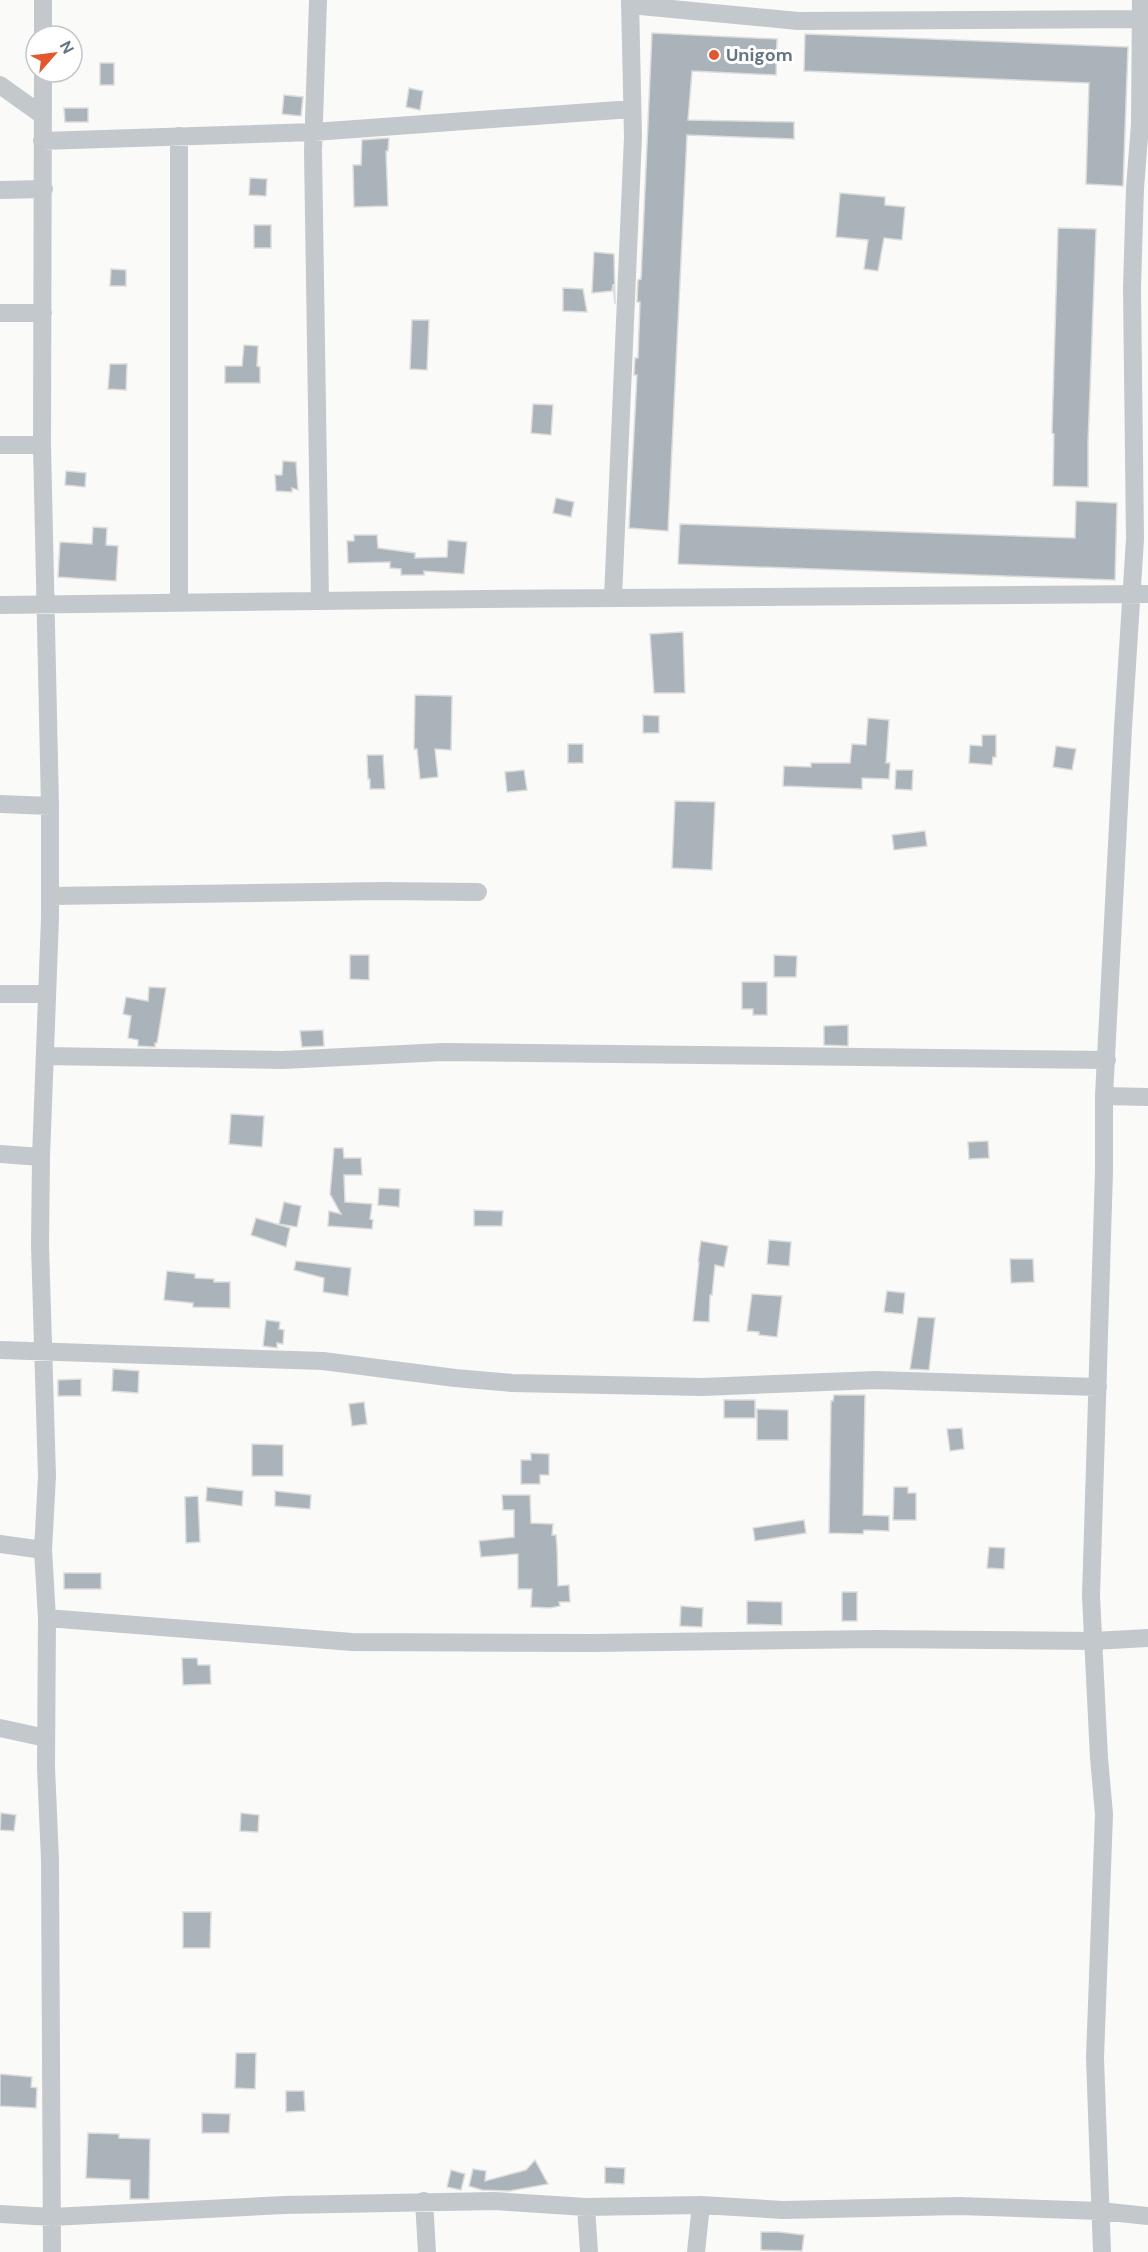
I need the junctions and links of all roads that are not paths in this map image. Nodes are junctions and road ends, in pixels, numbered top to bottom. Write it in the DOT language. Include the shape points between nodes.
graph roads {
  1 [pos="43,0"];
  2 [pos="318,0"];
  3 [pos="1141,0"];
  4 [pos="630,3"];
  5 [pos="1140,19"];
  6 [pos="43,24"];
  7 [pos="43,84"];
  8 [pos="0,85"];
  9 [pos="632,109"];
  10 [pos="42,115"];
  11 [pos="314,132"];
  12 [pos="179,136"];
  13 [pos="42,141"];
  14 [pos="44,189"];
  15 [pos="0,190"];
  16 [pos="0,313"];
  17 [pos="42,313"];
  18 [pos="0,445"];
  19 [pos="42,445"];
  20 [pos="1140,594"];
  21 [pos="614,598"];
  22 [pos="320,601"];
  23 [pos="179,603"];
  24 [pos="0,605"];
  25 [pos="45,605"];
  26 [pos="0,804"];
  27 [pos="50,806"];
  28 [pos="478,892"];
  29 [pos="50,896"];
  30 [pos="0,994"];
  31 [pos="47,994"];
  32 [pos="45,1056"];
  33 [pos="1107,1060"];
  34 [pos="1104,1096"];
  35 [pos="1148,1097"];
  36 [pos="0,1154"];
  37 [pos="41,1157"];
  38 [pos="0,1350"];
  39 [pos="44,1352"];
  40 [pos="1098,1387"];
  41 [pos="0,1544"];
  42 [pos="43,1550"];
  43 [pos="47,1617"];
  44 [pos="1148,1638"];
  45 [pos="1093,1641"];
  46 [pos="0,1728"];
  47 [pos="46,1738"];
  48 [pos="424,2201"];
  49 [pos="701,2205"];
  50 [pos="586,2207"];
  51 [pos="1100,2211"];
  52 [pos="0,2214"];
  53 [pos="1148,2216"];
  54 [pos="52,2217"];
  55 [pos="52,2252"];
  56 [pos="427,2252"];
  57 [pos="589,2252"];
  58 [pos="696,2252"];
  59 [pos="1102,2252"];
  1 -- 6 [label="street"];
  2 -- 11 [label="street"];
  3 -- 5 [label="street"];
  4 -- 5 [label="street" via="798,21"];
  4 -- 9 [label="street"];
  5 -- 20 [label="street" via="1140,124 1132,288 1135,538"];
  7 -- 10 [label="street"];
  8 -- 10 [label="street"];
  9 -- 11 [label="street"];
  9 -- 21 [label="street"];
  10 -- 13 [label="street"];
  11 -- 12 [label="street"];
  11 -- 22 [label="street"];
  12 -- 13 [label="street"];
  12 -- 23 [label="street"];
  13 -- 14 [label="street"];
  14 -- 15 [label="street"];
  14 -- 17 [label="street"];
  16 -- 17 [label="street"];
  17 -- 19 [label="street"];
  18 -- 19 [label="street"];
  19 -- 25 [label="street"];
  20 -- 21 [label="street"];
  20 -- 33 [label="street" via="1114,888"];
  21 -- 22 [label="street"];
  22 -- 23 [label="street"];
  23 -- 25 [label="street"];
  24 -- 25 [label="street"];
  25 -- 27 [label="street"];
  26 -- 27 [label="street"];
  27 -- 29 [label="street"];
  28 -- 29 [label="street"];
  29 -- 31 [label="street"];
  30 -- 31 [label="street"];
  31 -- 32 [label="street"];
  32 -- 33 [label="street" via="283,1060 443,1052"];
  32 -- 37 [label="street"];
  33 -- 34 [label="street"];
  34 -- 35 [label="street"];
  34 -- 40 [label="street"];
  36 -- 37 [label="street"];
  37 -- 39 [label="street"];
  38 -- 39 [label="street"];
  39 -- 40 [label="street" via="323,1361 512,1383 702,1387 876,1380"];
  39 -- 42 [label="street" via="47,1476"];
  40 -- 45 [label="street"];
  41 -- 42 [label="street"];
  42 -- 43 [label="street"];
  43 -- 45 [label="street" via="352,1642"];
  43 -- 47 [label="street"];
  44 -- 45 [label="street"];
  45 -- 51 [label="street" via="1104,1814 1095,2058"];
  46 -- 47 [label="street"];
  47 -- 54 [label="street"];
  48 -- 50 [label="street"];
  48 -- 54 [label="street"];
  48 -- 56 [label="street"];
  49 -- 50 [label="street"];
  49 -- 51 [label="street" via="783,2210 959,2206"];
  49 -- 58 [label="street"];
  50 -- 57 [label="street"];
  51 -- 53 [label="street"];
  51 -- 59 [label="street"];
  52 -- 54 [label="street"];
  54 -- 55 [label="street"];
}
